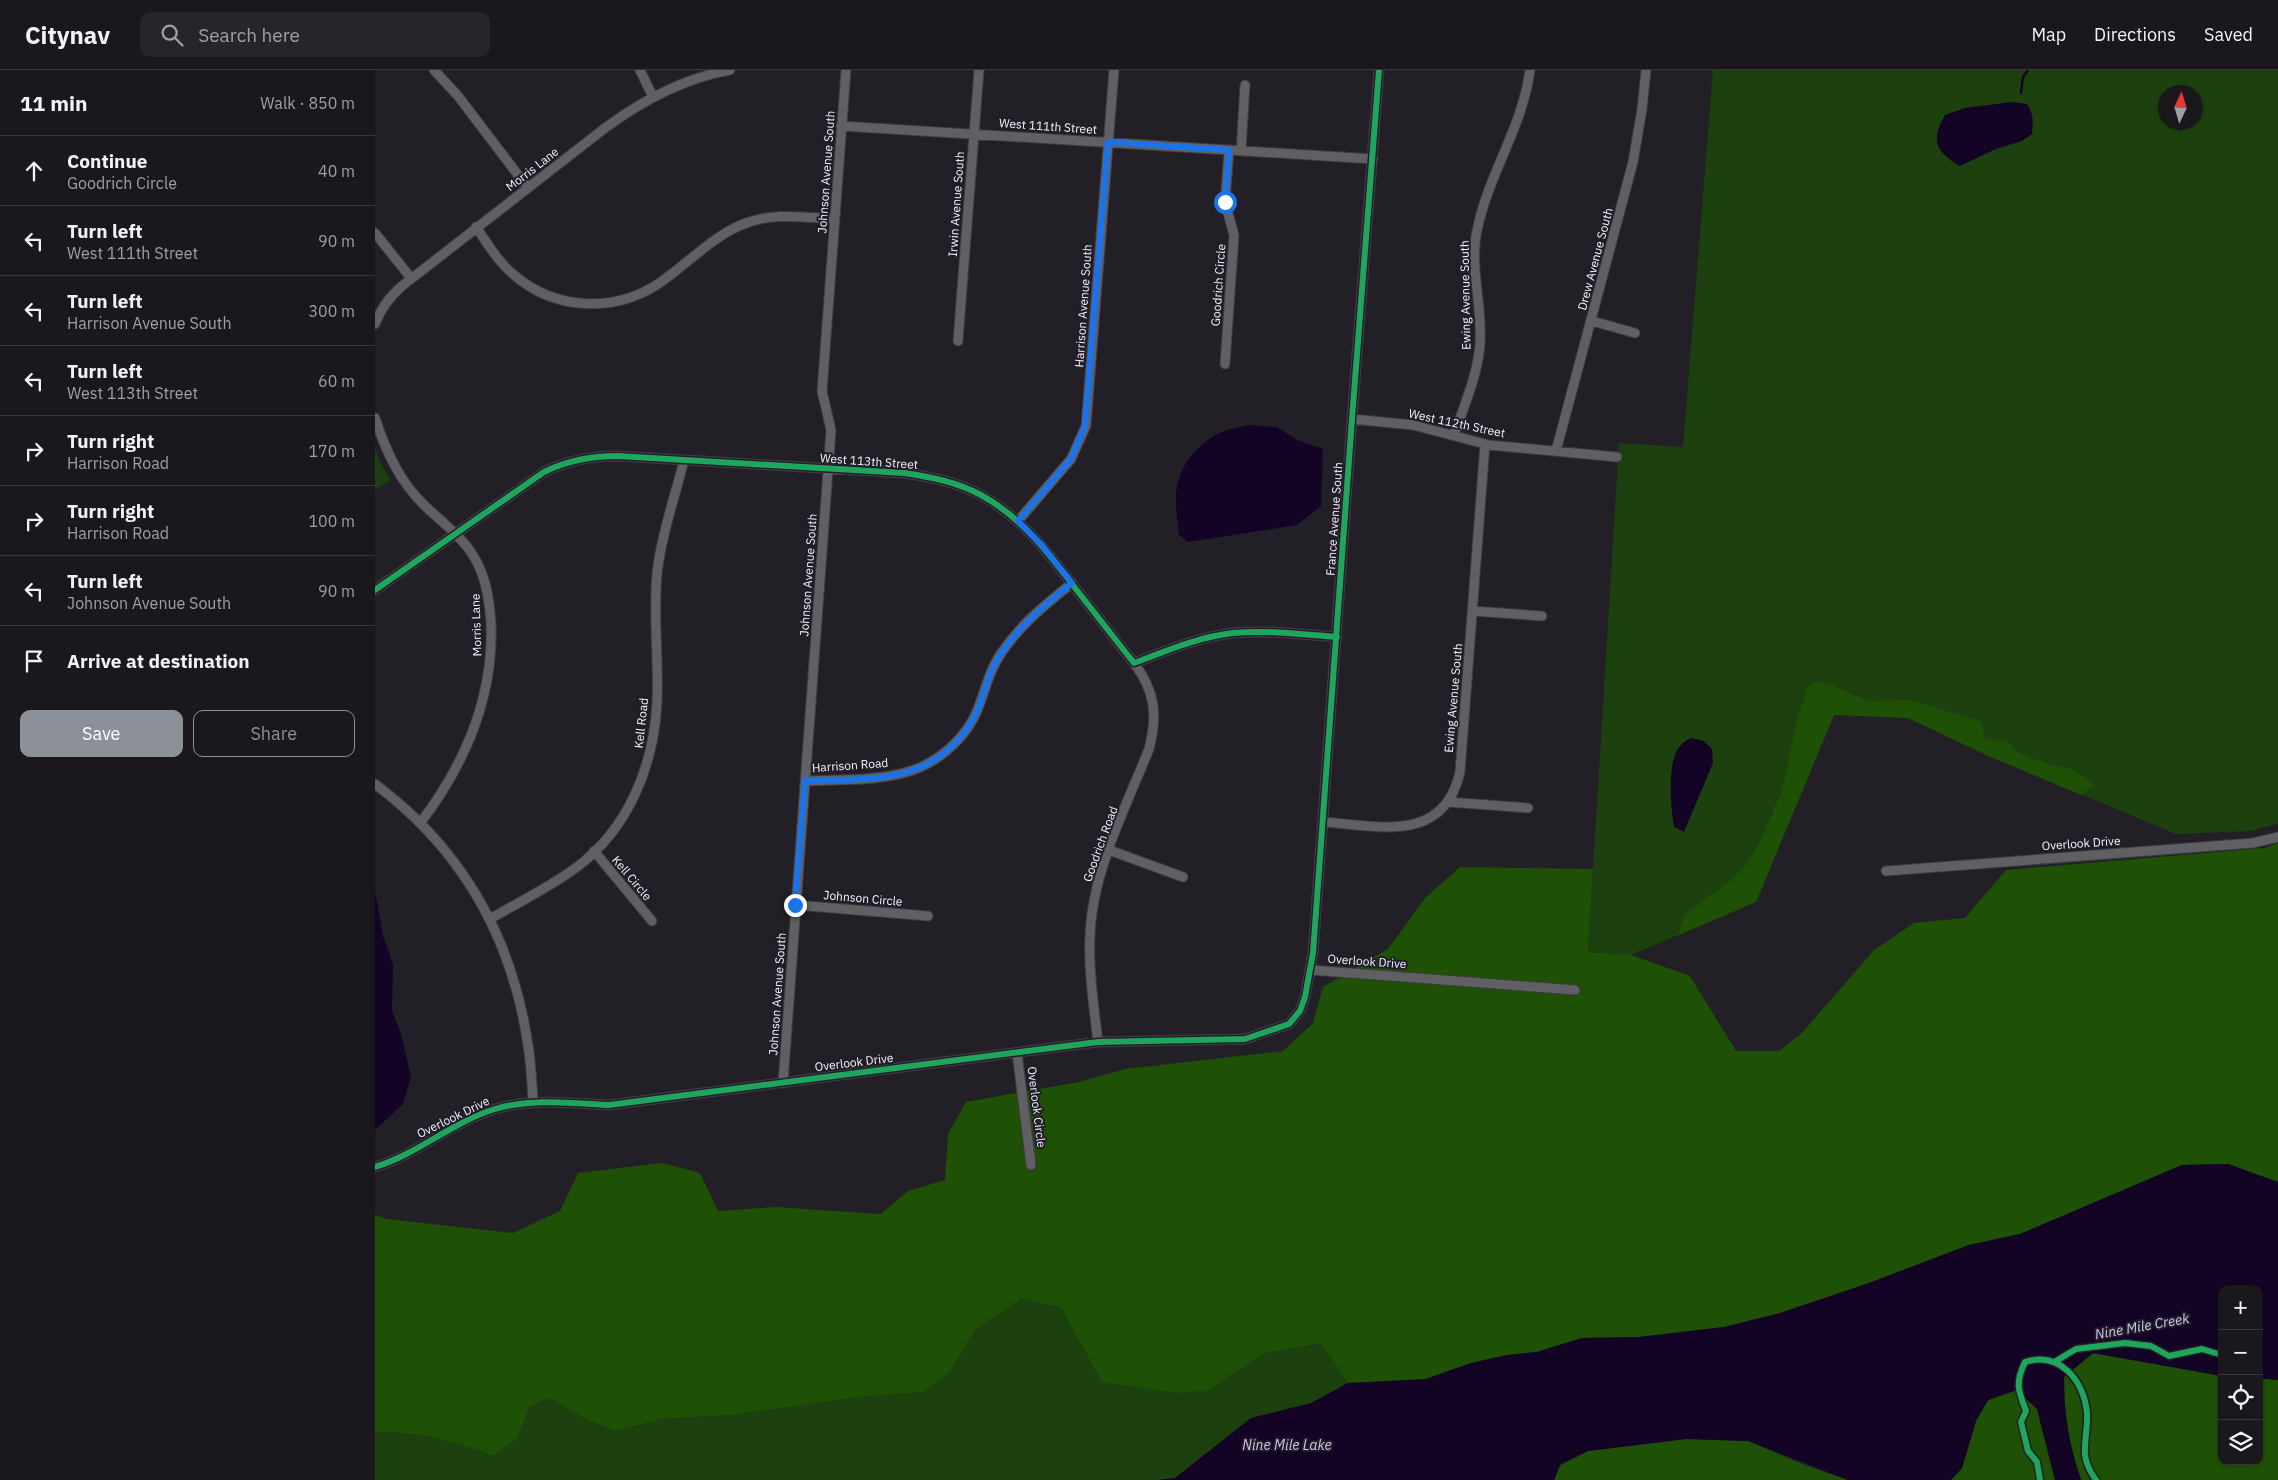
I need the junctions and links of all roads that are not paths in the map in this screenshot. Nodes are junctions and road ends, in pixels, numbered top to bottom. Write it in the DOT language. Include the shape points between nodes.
graph roads {
  1 [pos="434,70"];
  2 [pos="640,70"];
  3 [pos="730,70"];
  4 [pos="846,70"];
  5 [pos="979,70"];
  6 [pos="1114,70"];
  7 [pos="1379,70"];
  8 [pos="1530,70"];
  9 [pos="1646,70"];
  10 [pos="1245,85"];
  11 [pos="653,97"];
  12 [pos="841,126"];
  13 [pos="974,134"];
  14 [pos="1108,142"];
  15 [pos="1229,150"];
  16 [pos="1241,151"];
  17 [pos="1373,159"];
  18 [pos="528,188"];
  19 [pos="835,219"];
  20 [pos="476,227"];
  21 [pos="375,233"];
  22 [pos="411,278"];
  23 [pos="1591,321"];
  24 [pos="375,324"];
  25 [pos="1635,333"];
  26 [pos="958,341"];
  27 [pos="1225,364"];
  28 [pos="375,418"];
  29 [pos="1351,419"];
  30 [pos="1454,435"];
  31 [pos="1485,444"];
  32 [pos="1555,451"];
  33 [pos="1617,457"];
  34 [pos="684,460"];
  35 [pos="828,469"];
  36 [pos="1018,521"];
  37 [pos="456,534"];
  38 [pos="1072,583"];
  39 [pos="375,590"];
  40 [pos="1473,611"];
  41 [pos="1542,616"];
  42 [pos="1337,637"];
  43 [pos="1134,663"];
  44 [pos="805,781"];
  45 [pos="375,784"];
  46 [pos="1448,802"];
  47 [pos="1528,808"];
  48 [pos="421,822"];
  49 [pos="1323,822"];
  50 [pos="2278,837"];
  51 [pos="1109,850"];
  52 [pos="594,851"];
  53 [pos="1885,871"];
  54 [pos="1183,877"];
  55 [pos="795,905"];
  56 [pos="928,916"];
  57 [pos="490,919"];
  58 [pos="652,921"];
  59 [pos="1311,970"];
  60 [pos="1575,990"];
  61 [pos="1098,1042"];
  62 [pos="1017,1053"];
  63 [pos="783,1083"];
  64 [pos="533,1102"];
  65 [pos="1031,1165"];
  66 [pos="375,1167"];
  1 -- 18 [label="street" via="458,96"];
  2 -- 11 [label="street"];
  3 -- 11 [label="street, Morris Lane" via="689,81"];
  4 -- 12 [label="street, Johnson Avenue South"];
  5 -- 13 [label="street, Irwin Avenue South"];
  6 -- 14 [label="street, Harrison Avenue South"];
  7 -- 17 [label="street, France Avenue South"];
  8 -- 30 [label="street, Ewing Avenue South" via="1520,111 1477,227 1475,266 1481,342"];
  9 -- 23 [label="street, Drew Avenue South" via="1633,162"];
  10 -- 16 [label="street"];
  11 -- 18 [label="street, Morris Lane" via="631,109"];
  12 -- 13 [label="street, West 111th Street"];
  12 -- 19 [label="street, Johnson Avenue South"];
  13 -- 14 [label="street, West 111th Street"];
  13 -- 26 [label="street, Irwin Avenue South"];
  14 -- 15 [label="street, West 111th Street"];
  14 -- 36 [label="street, Harrison Avenue South" via="1085,426 1071,459"];
  15 -- 16 [label="street, West 111th Street"];
  15 -- 27 [label="street, Goodrich Circle" via="1225,202 1234,235"];
  16 -- 17 [label="street, West 111th Street"];
  17 -- 29 [label="street, France Avenue South"];
  18 -- 20 [label="street, Morris Lane"];
  19 -- 20 [label="street" via="781,216 743,224 724,233 661,282 643,292 606,304 586,305 547,296 529,287 499,260"];
  19 -- 35 [label="street, Johnson Avenue South" via="822,391 831,430"];
  20 -- 22 [label="street, Morris Lane"];
  21 -- 22 [label="street"];
  22 -- 24 [label="street, Morris Lane" via="390,296"];
  23 -- 25 [label="street"];
  23 -- 32 [label="street, Drew Avenue South"];
  28 -- 37 [label="street, Morris Lane" via="392,464 407,486"];
  29 -- 30 [label="street, West 112th Street" via="1413,425"];
  29 -- 42 [label="street, France Avenue South"];
  30 -- 31 [label="street, West 112th Street"];
  31 -- 32 [label="street, West 112th Street"];
  31 -- 40 [label="street, Ewing Avenue South"];
  32 -- 33 [label="street, West 112th Street"];
  34 -- 35 [label="street, West 113th Street"];
  34 -- 37 [label="street, West 113th Street" via="599,456 561,464 528,482"];
  34 -- 52 [label="street, Kell Road" via="657,571 657,700 651,754 631,804"];
  35 -- 36 [label="street, West 113th Street" via="930,477 980,494"];
  35 -- 44 [label="street, Johnson Avenue South"];
  36 -- 38 [label="street, West 113th Street"];
  37 -- 39 [label="street, West 113th Street"];
  37 -- 48 [label="street, Morris Lane" via="470,550 486,584 491,638 489,671 473,736 445,788"];
  38 -- 43 [label="street, West 113th Street"];
  38 -- 44 [label="street, Harrison Road" via="1013,635 990,674 976,714 966,730 939,758 903,773"];
  40 -- 41 [label="street"];
  40 -- 46 [label="street, Ewing Avenue South" via="1460,772 1457,787"];
  42 -- 43 [label="street" via="1232,633 1176,646"];
  42 -- 49 [label="street, France Avenue South"];
  43 -- 51 [label="street, Goodrich Road" via="1145,678 1151,696 1154,731"];
  44 -- 55 [label="street, Johnson Avenue South"];
  45 -- 48 [label="street"];
  46 -- 47 [label="street"];
  46 -- 49 [label="street" via="1438,813 1410,826 1394,828"];
  48 -- 57 [label="street" via="465,876"];
  49 -- 59 [label="street, France Avenue South"];
  50 -- 53 [label="street, Overlook Drive" via="2253,843"];
  51 -- 54 [label="street"];
  51 -- 61 [label="street, Goodrich Road" via="1097,886 1090,940"];
  52 -- 57 [label="street, Kell Road" via="579,866"];
  52 -- 58 [label="street, Kell Circle"];
  55 -- 56 [label="street, Johnson Circle"];
  55 -- 63 [label="street, Johnson Avenue South"];
  57 -- 64 [label="street" via="512,973 521,1009"];
  59 -- 60 [label="street, Overlook Drive"];
  59 -- 61 [label="street, Overlook Drive" via="1299,1011 1289,1024 1271,1031 1245,1039 1221,1041"];
  61 -- 62 [label="street, Overlook Drive"];
  62 -- 63 [label="street, Overlook Drive"];
  62 -- 65 [label="street, Overlook Circle"];
  63 -- 64 [label="street, Overlook Drive" via="609,1105"];
  64 -- 66 [label="street, Overlook Drive" via="495,1109 475,1117"];
}
